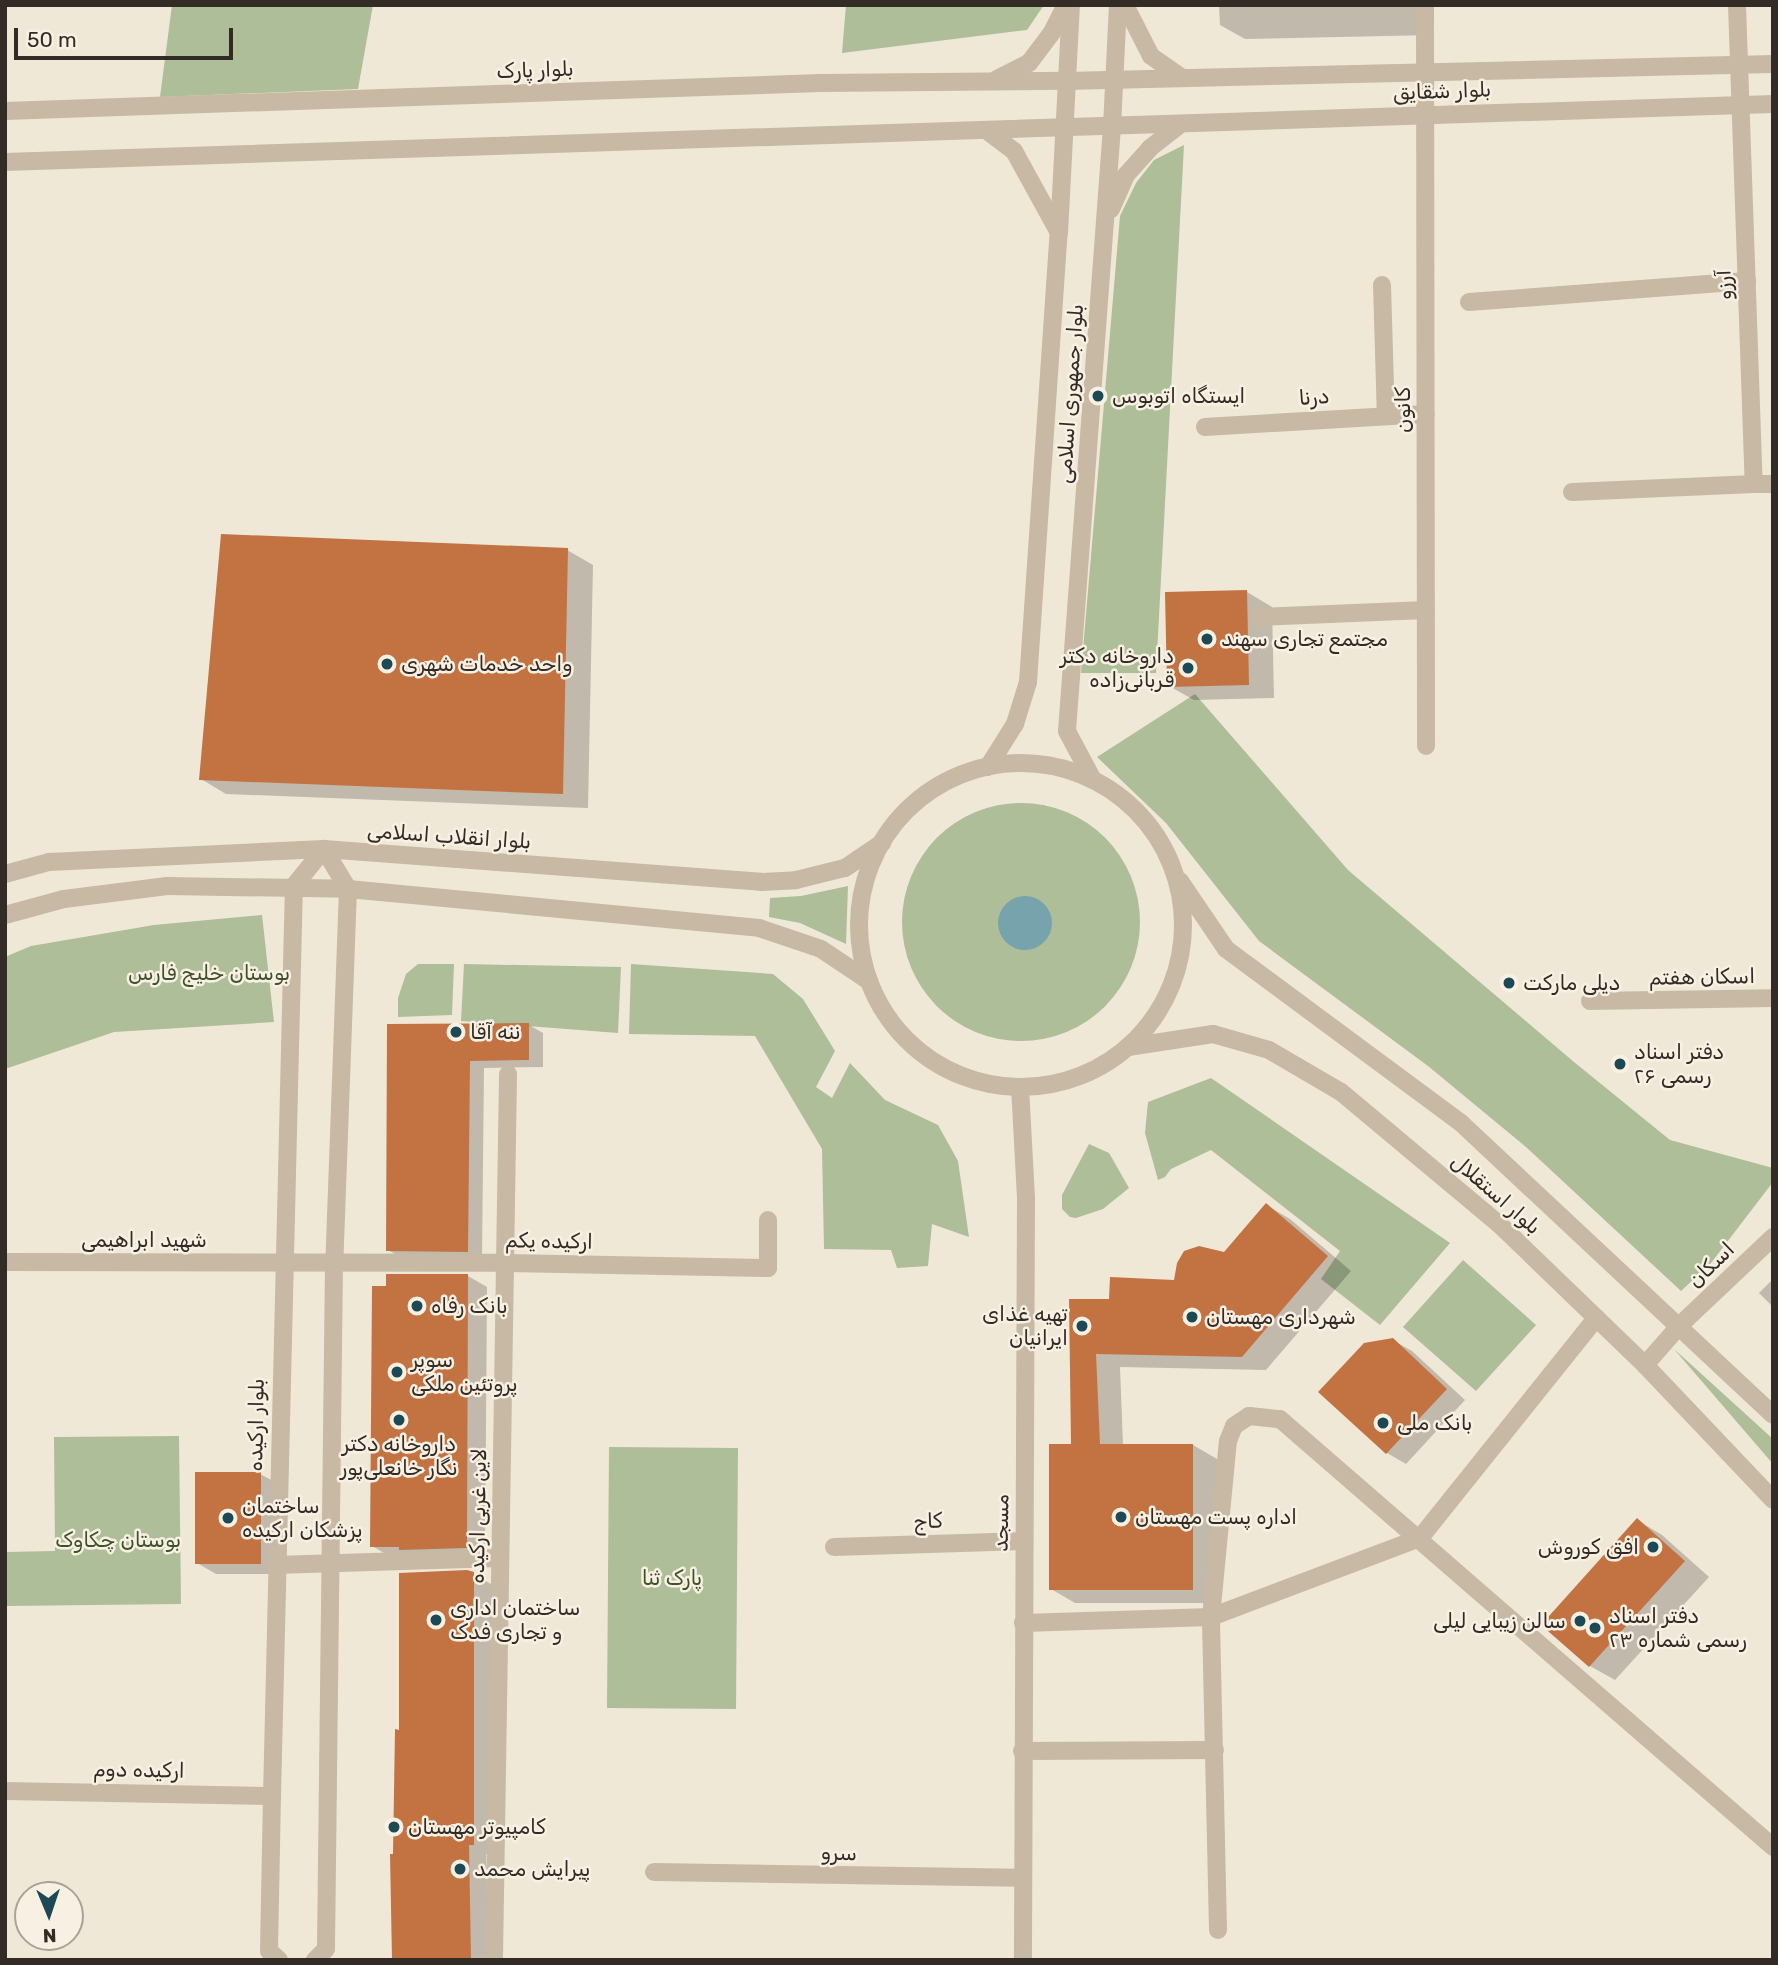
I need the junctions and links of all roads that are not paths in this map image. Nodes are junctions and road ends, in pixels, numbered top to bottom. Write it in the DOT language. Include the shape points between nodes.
graph roads {
  1 [pos="1069,5"];
  2 [pos="1118,5"];
  3 [pos="1125,5"];
  4 [pos="1425,5"];
  5 [pos="1737,5"];
  6 [pos="1773,64"];
  7 [pos="1740,65"];
  8 [pos="1425,74"];
  9 [pos="1182,78"];
  10 [pos="1114,80"];
  11 [pos="991,81"];
  12 [pos="1066,81"];
  13 [pos="1773,104"];
  14 [pos="1741,105"];
  15 [pos="5,111"];
  16 [pos="1425,114"];
  17 [pos="1181,124"];
  18 [pos="1112,127"];
  19 [pos="1063,129"];
  20 [pos="986,130"];
  21 [pos="5,162"];
  22 [pos="1105,220"];
  23 [pos="1059,233"];
  24 [pos="1747,281"];
  25 [pos="1382,285"];
  26 [pos="1469,302"];
  27 [pos="1426,414"];
  28 [pos="1386,416"];
  29 [pos="1205,427"];
  30 [pos="1754,484"];
  31 [pos="1773,484"];
  32 [pos="1572,492"];
  33 [pos="1426,610"];
  34 [pos="1258,617"];
  35 [pos="1426,746"];
  36 [pos="988,767"];
  37 [pos="1093,780"];
  38 [pos="881,843"];
  39 [pos="324,849"];
  40 [pos="5,874"];
  41 [pos="1176,876"];
  42 [pos="294,886"];
  43 [pos="348,888"];
  44 [pos="5,915"];
  45 [pos="869,981"];
  46 [pos="1773,998"];
  47 [pos="1590,1001"];
  48 [pos="1128,1047"];
  49 [pos="508,1074"];
  50 [pos="1020,1087"];
  51 [pos="768,1220"];
  52 [pos="1773,1237"];
  53 [pos="5,1262"];
  54 [pos="283,1263"];
  55 [pos="334,1263"];
  56 [pos="504,1263"];
  57 [pos="1596,1318"];
  58 [pos="1680,1325"];
  59 [pos="1645,1365"];
  60 [pos="1773,1415"];
  61 [pos="1773,1500"];
  62 [pos="1420,1538"];
  63 [pos="1024,1541"];
  64 [pos="834,1547"];
  65 [pos="500,1558"];
  66 [pos="330,1563"];
  67 [pos="275,1565"];
  68 [pos="1211,1617"];
  69 [pos="1023,1623"];
  70 [pos="1215,1750"];
  71 [pos="1022,1751"];
  72 [pos="5,1791"];
  73 [pos="271,1796"];
  74 [pos="1773,1847"];
  75 [pos="654,1872"];
  76 [pos="1023,1878"];
  77 [pos="1218,1930"];
  78 [pos="494,1958"];
  79 [pos="279,1960"];
  80 [pos="315,1960"];
  81 [pos="1023,1960"];
  1 -- 11 [label="street" via="1029,63"];
  1 -- 12 [label="street, بلوار جمهوری اسلامی"];
  2 -- 10 [label="street, بلوار جمهوری اسلامی"];
  3 -- 9 [label="street" via="1151,56"];
  4 -- 8 [label="street, کانون"];
  5 -- 7 [label="street, آرزو"];
  6 -- 7 [label="street, بلوار شقایق"];
  7 -- 8 [label="street, بلوار شقایق"];
  7 -- 14 [label="street, آرزو"];
  8 -- 9 [label="street, بلوار شقایق"];
  8 -- 16 [label="street, کانون"];
  9 -- 10 [label="street, بلوار شقایق"];
  10 -- 12 [label="street, بلوار شقایق"];
  10 -- 18 [label="street, بلوار جمهوری اسلامی"];
  11 -- 12 [label="street, بلوار پارک"];
  11 -- 15 [label="street, بلوار پارک"];
  12 -- 19 [label="street, بلوار جمهوری اسلامی"];
  13 -- 14 [label="street, بلوار شقایق"];
  14 -- 16 [label="street, بلوار شقایق"];
  14 -- 24 [label="street, آرزو"];
  16 -- 17 [label="street, بلوار شقایق"];
  16 -- 27 [label="street, کانون"];
  17 -- 18 [label="street, بلوار شقایق"];
  17 -- 22 [label="street" via="1126,175"];
  18 -- 19 [label="street, بلوار شقایق"];
  18 -- 22 [label="street, بلوار جمهوری اسلامی"];
  19 -- 20 [label="street"];
  19 -- 23 [label="street, بلوار جمهوری اسلامی"];
  20 -- 21 [label="street"];
  20 -- 23 [label="street" via="1014,151"];
  22 -- 37 [label="street, بلوار جمهوری اسلامی" via="1067,731"];
  23 -- 36 [label="street, بلوار جمهوری اسلامی" via="1028,682 1015,724"];
  24 -- 26 [label="street"];
  24 -- 30 [label="street, آرزو"];
  25 -- 28 [label="street"];
  27 -- 28 [label="street, درنا"];
  27 -- 33 [label="street, کانون"];
  28 -- 29 [label="street, درنا"];
  30 -- 31 [label="street"];
  30 -- 32 [label="street"];
  33 -- 34 [label="street"];
  33 -- 35 [label="street, کانون"];
  36 -- 37 [label="street" via="1041,765"];
  36 -- 38 [label="street" via="927,793"];
  37 -- 41 [label="street" via="1121,797 1144,819"];
  38 -- 39 [label="street, بلوار انقلاب اسلامی" via="845,868 796,880 761,882"];
  38 -- 45 [label="street" via="866,875 859,910 860,946"];
  39 -- 40 [label="street, بلوار انقلاب اسلامی" via="49,862"];
  39 -- 42 [label="street"];
  39 -- 43 [label="street"];
  41 -- 48 [label="street" via="1184,913 1179,962 1154,1019"];
  41 -- 58 [label="street, بلوار استقلال" via="1226,949 1461,1123"];
  42 -- 43 [label="street"];
  42 -- 44 [label="street" via="167,886 64,900"];
  42 -- 54 [label="street, بلوار ارکیده"];
  43 -- 45 [label="street" via="759,928 821,949"];
  43 -- 55 [label="street"];
  45 -- 50 [label="street" via="895,1026 944,1068 981,1082"];
  46 -- 47 [label="street, اسکان هفتم"];
  48 -- 50 [label="street" via="1096,1069 1059,1083"];
  48 -- 57 [label="street, بلوار استقلال" via="1213,1034 1269,1050 1341,1092 1500,1225"];
  49 -- 56 [label="street, لاین غربی ارکیده"];
  50 -- 63 [label="street, مسجد" via="1026,1198"];
  51 -- 56 [label="street, ارکیده یکم" via="768,1268"];
  52 -- 58 [label="street, اسکان"];
  53 -- 54 [label="street, شهید ابراهیمی"];
  54 -- 55 [label="street, ارکیده یکم"];
  54 -- 67 [label="street, بلوار ارکیده"];
  55 -- 56 [label="street, ارکیده یکم"];
  55 -- 66 [label="street"];
  56 -- 65 [label="street, لاین غربی ارکیده"];
  57 -- 59 [label="street, بلوار استقلال"];
  57 -- 62 [label="street"];
  58 -- 59 [label="street, اسکان"];
  58 -- 60 [label="street, بلوار استقلال"];
  59 -- 61 [label="street, بلوار استقلال"];
  62 -- 68 [label="street"];
  62 -- 68 [label="street" via="1280,1419 1248,1416 1234,1426 1228,1441"];
  62 -- 74 [label="street"];
  63 -- 64 [label="street, کاج"];
  63 -- 69 [label="street, مسجد"];
  65 -- 66 [label="street"];
  65 -- 78 [label="street, لاین غربی ارکیده"];
  66 -- 67 [label="street"];
  66 -- 80 [label="street" via="326,1950"];
  67 -- 73 [label="street, بلوار ارکیده"];
  68 -- 69 [label="street"];
  68 -- 70 [label="street"];
  69 -- 71 [label="street, مسجد"];
  70 -- 71 [label="street"];
  70 -- 77 [label="street"];
  71 -- 76 [label="street, مسجد"];
  72 -- 73 [label="street, ارکیده دوم"];
  73 -- 79 [label="street, بلوار ارکیده" via="270,1951"];
  75 -- 76 [label="street, سرو"];
  76 -- 81 [label="street, مسجد"];
}
